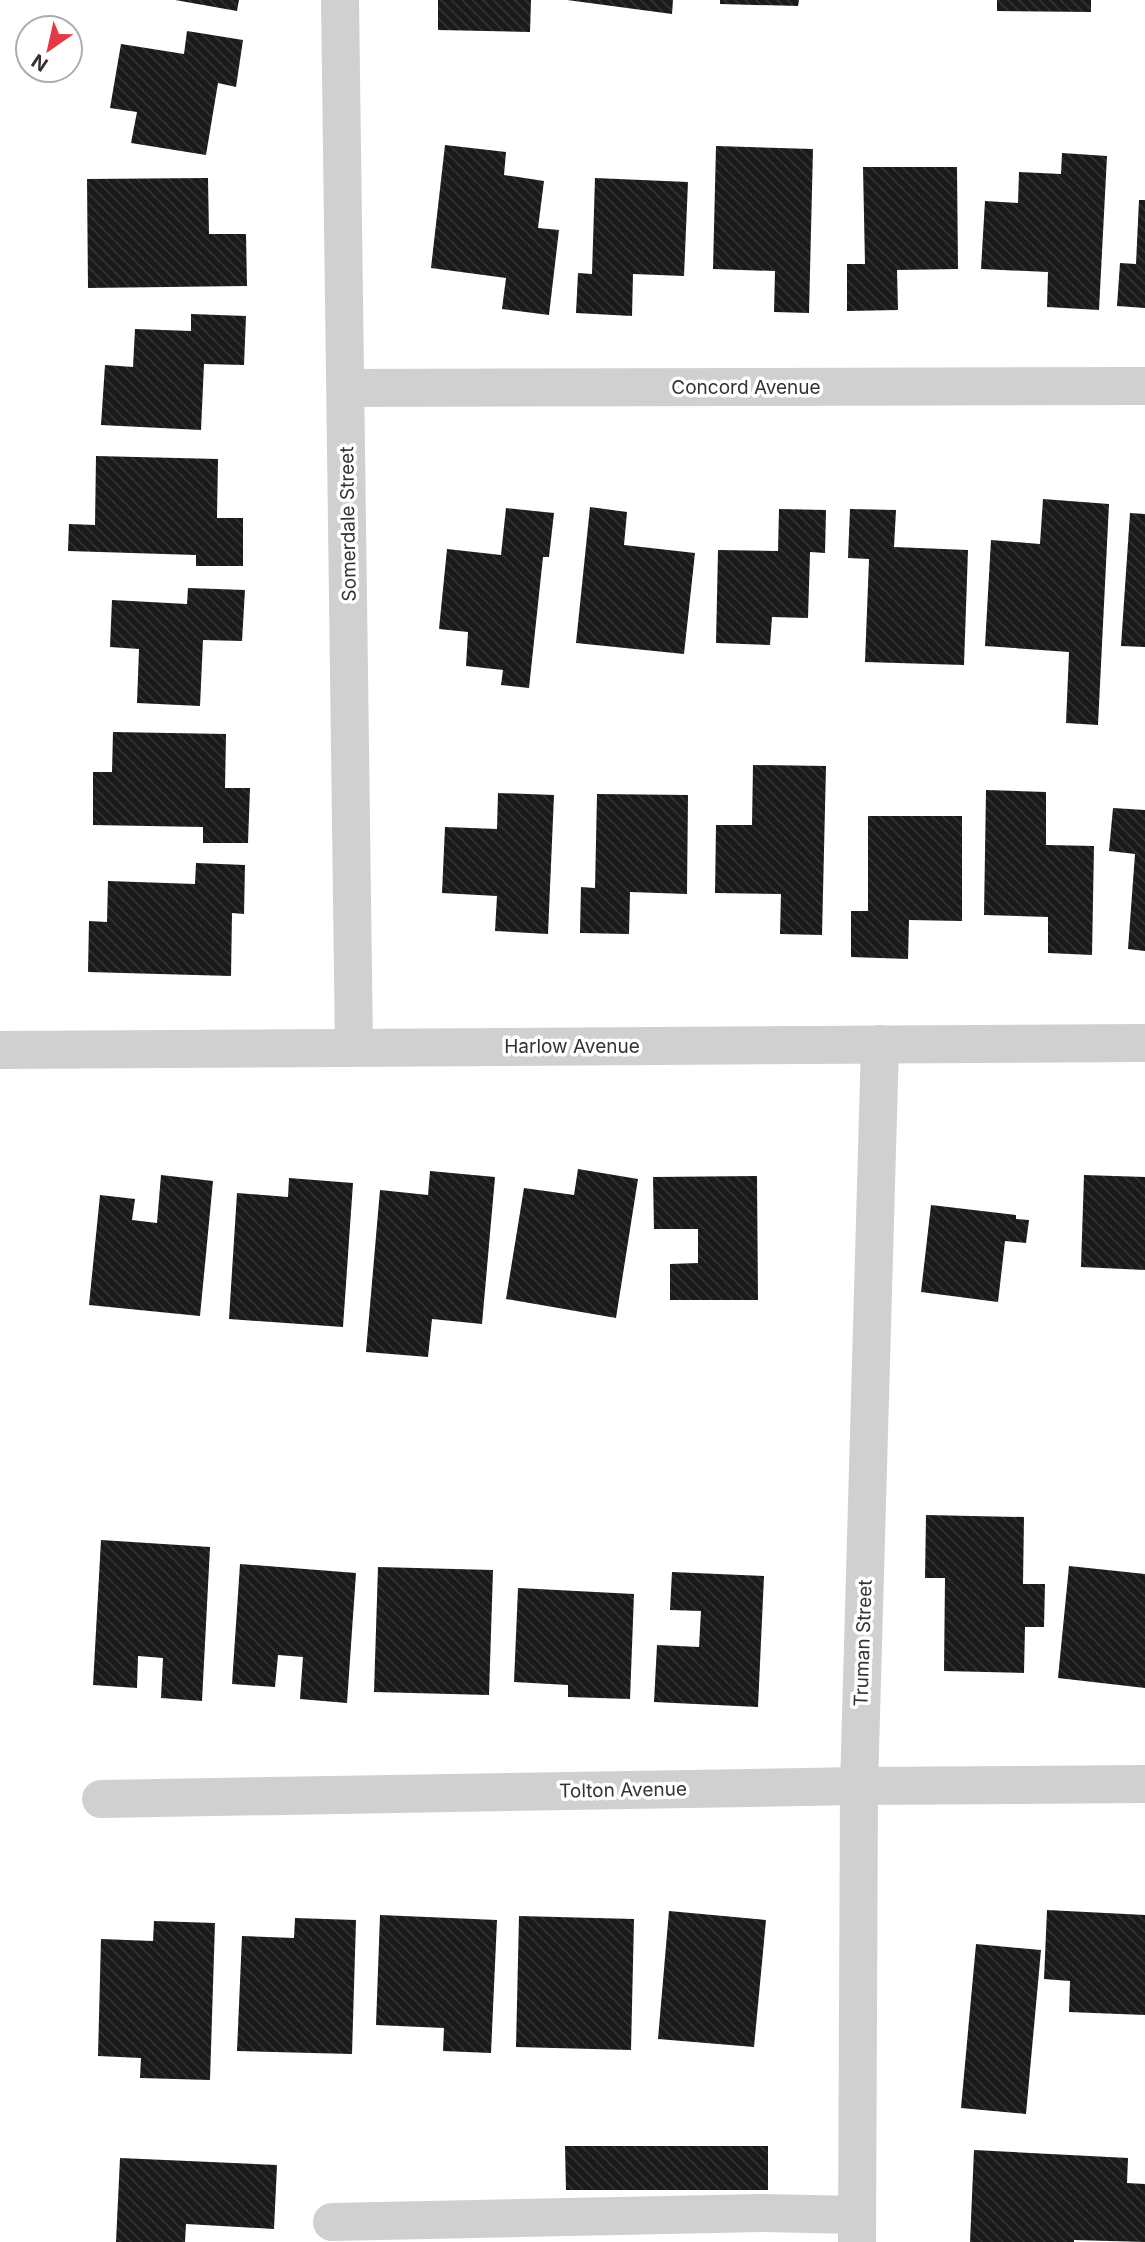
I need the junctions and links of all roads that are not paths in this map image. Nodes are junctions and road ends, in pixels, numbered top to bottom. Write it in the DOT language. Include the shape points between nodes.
graph roads {
  1 [pos="340,0"];
  2 [pos="1145,386"];
  3 [pos="346,388"];
  4 [pos="1145,1043"];
  5 [pos="880,1044"];
  6 [pos="354,1047"];
  7 [pos="0,1050"];
  8 [pos="1145,1784"];
  9 [pos="859,1786"];
  10 [pos="101,1799"];
  11 [pos="331,2222"];
  12 [pos="857,2228"];
  1 -- 3 [label="street, Somerdale Street"];
  2 -- 3 [label="street, Concord Avenue"];
  3 -- 6 [label="street, Somerdale Street"];
  4 -- 5 [label="street, Harlow Avenue"];
  5 -- 6 [label="street, Harlow Avenue"];
  5 -- 9 [label="street, Truman Street"];
  6 -- 7 [label="street, Harlow Avenue"];
  8 -- 9 [label="street, Tolton Avenue"];
  9 -- 10 [label="street, Tolton Avenue"];
  9 -- 12 [label="street, Truman Street"];
  11 -- 12 [label="street" via="763,2213"];
}
